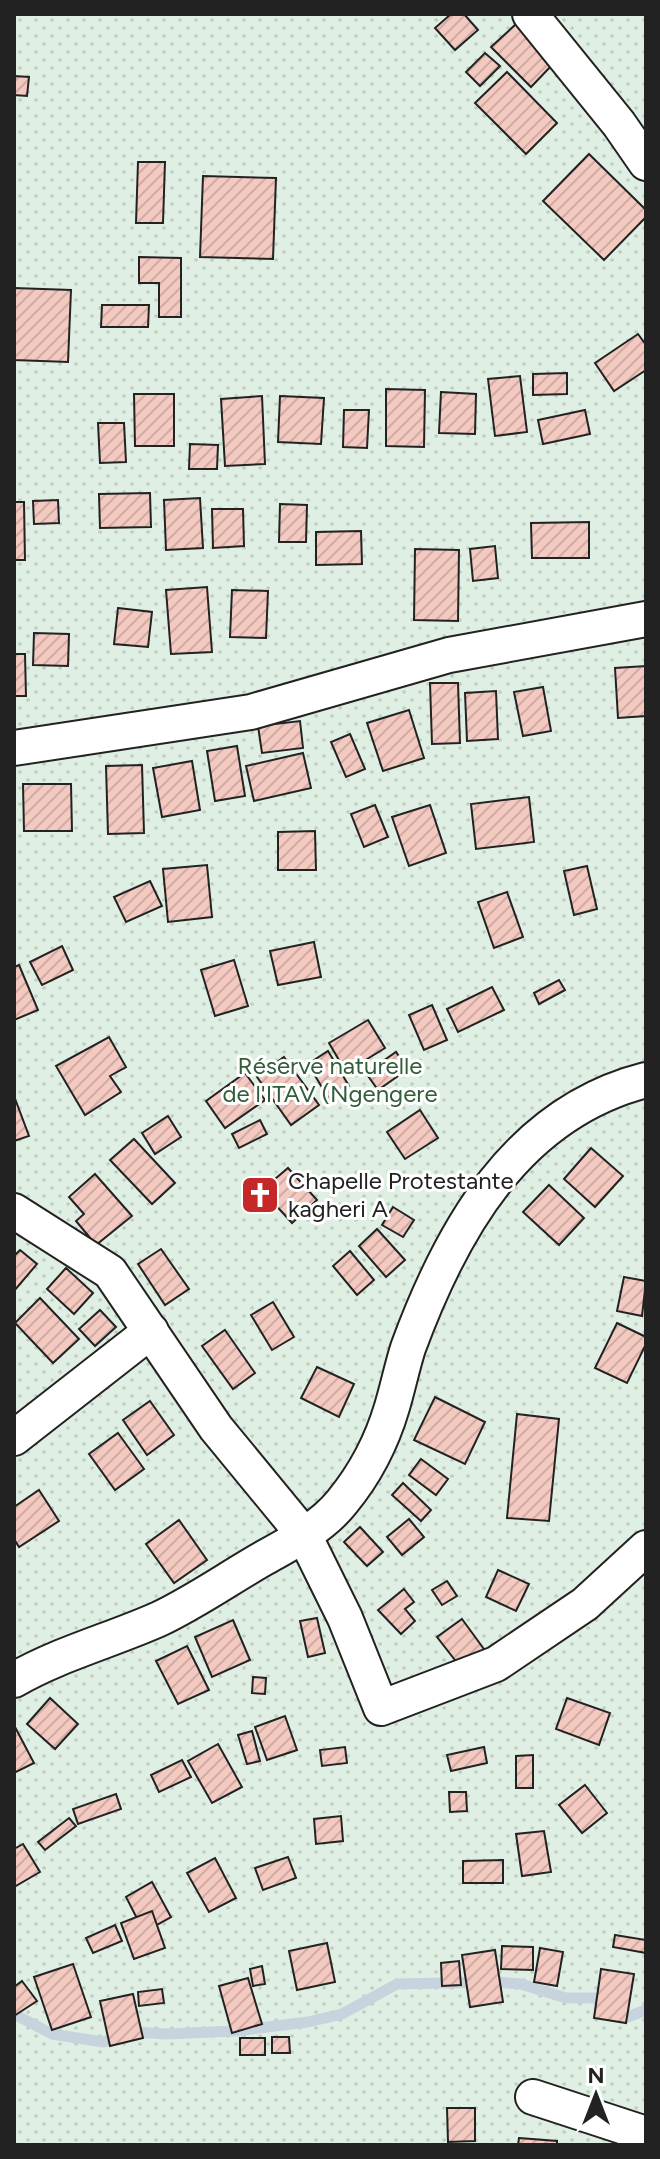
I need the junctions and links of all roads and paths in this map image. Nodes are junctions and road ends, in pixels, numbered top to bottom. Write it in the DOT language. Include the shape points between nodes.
graph roads {
  1 [pos="530,14"];
  2 [pos="646,163"];
  3 [pos="646,619"];
  4 [pos="14,748"];
  5 [pos="646,1080"];
  6 [pos="14,1211"];
  7 [pos="151,1331"];
  8 [pos="14,1438"];
  9 [pos="304,1535"];
  10 [pos="646,1548"];
  11 [pos="14,1680"];
  12 [pos="533,2097"];
  13 [pos="646,2134"];
  1 -- 2 [label="street"];
  3 -- 4 [label="street" via="449,655 251,712"];
  5 -- 9 [label="street" via="586,1102 523,1147 473,1209 428,1299 371,1461 341,1505"];
  6 -- 7 [label="street" via="110,1272"];
  7 -- 8 [label="street"];
  7 -- 9 [label="street" via="216,1428"];
  9 -- 10 [label="street" via="381,1708 496,1664 585,1604"];
  9 -- 11 [label="street" via="161,1618"];
  12 -- 13 [label="street"];
}
